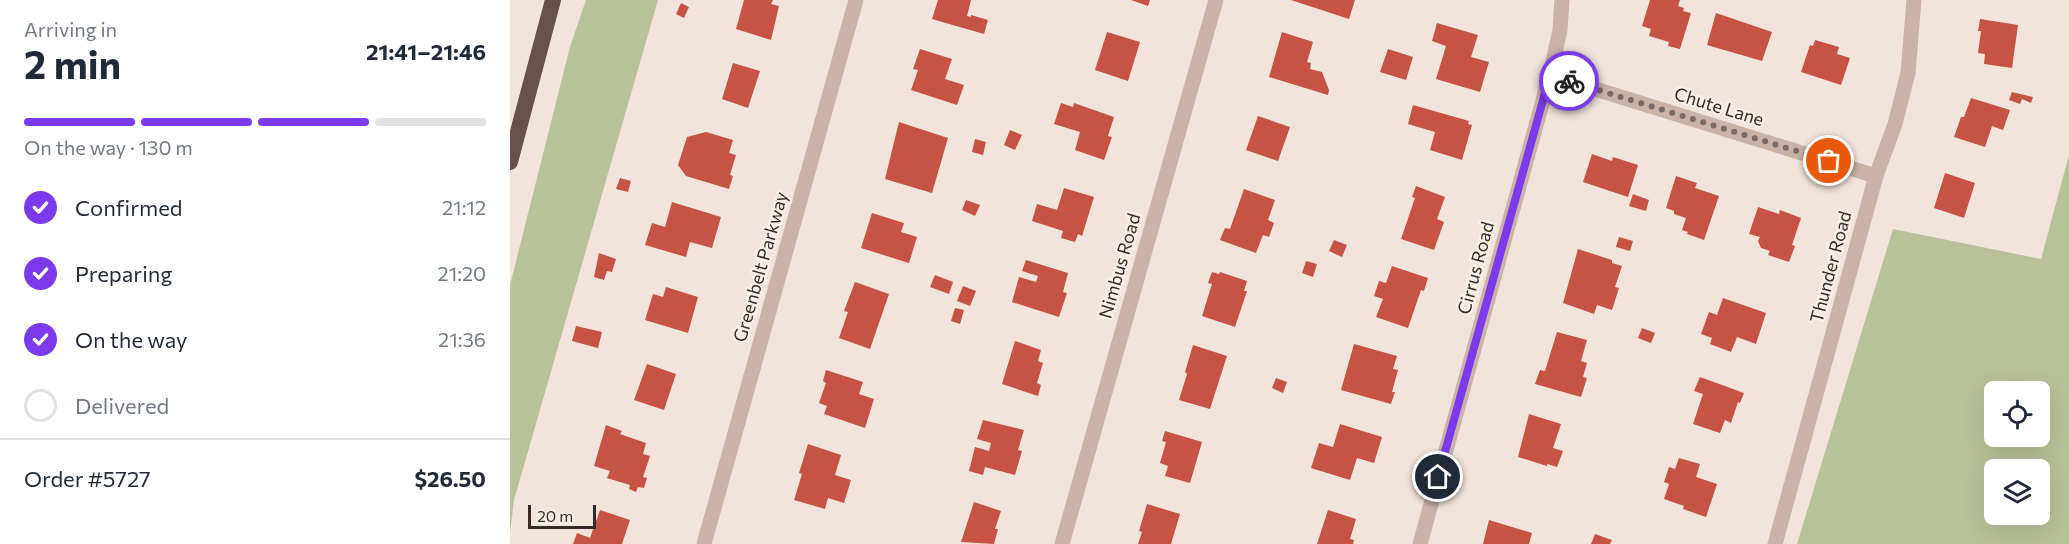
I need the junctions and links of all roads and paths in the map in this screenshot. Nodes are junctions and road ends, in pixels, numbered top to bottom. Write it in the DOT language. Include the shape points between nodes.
graph roads {
  1 [pos="553,0"];
  2 [pos="856,0"];
  3 [pos="1216,0"];
  4 [pos="1562,0"];
  5 [pos="1914,0"];
  6 [pos="1550,75"];
  7 [pos="510,162"];
  8 [pos="1876,176"];
  9 [pos="704,544"];
  10 [pos="1062,544"];
  11 [pos="1420,544"];
  12 [pos="1774,544"];
  1 -- 7 [label="highway"];
  2 -- 9 [label="street, Greenbelt Parkway"];
  3 -- 10 [label="street, Nimbus Road"];
  4 -- 6 [label="street, Cirrus Road"];
  5 -- 8 [label="street, Thunder Road" via="1908,73"];
  6 -- 8 [label="street, Chute Lane"];
  6 -- 11 [label="street, Cirrus Road"];
  8 -- 12 [label="street, Thunder Road"];
}
